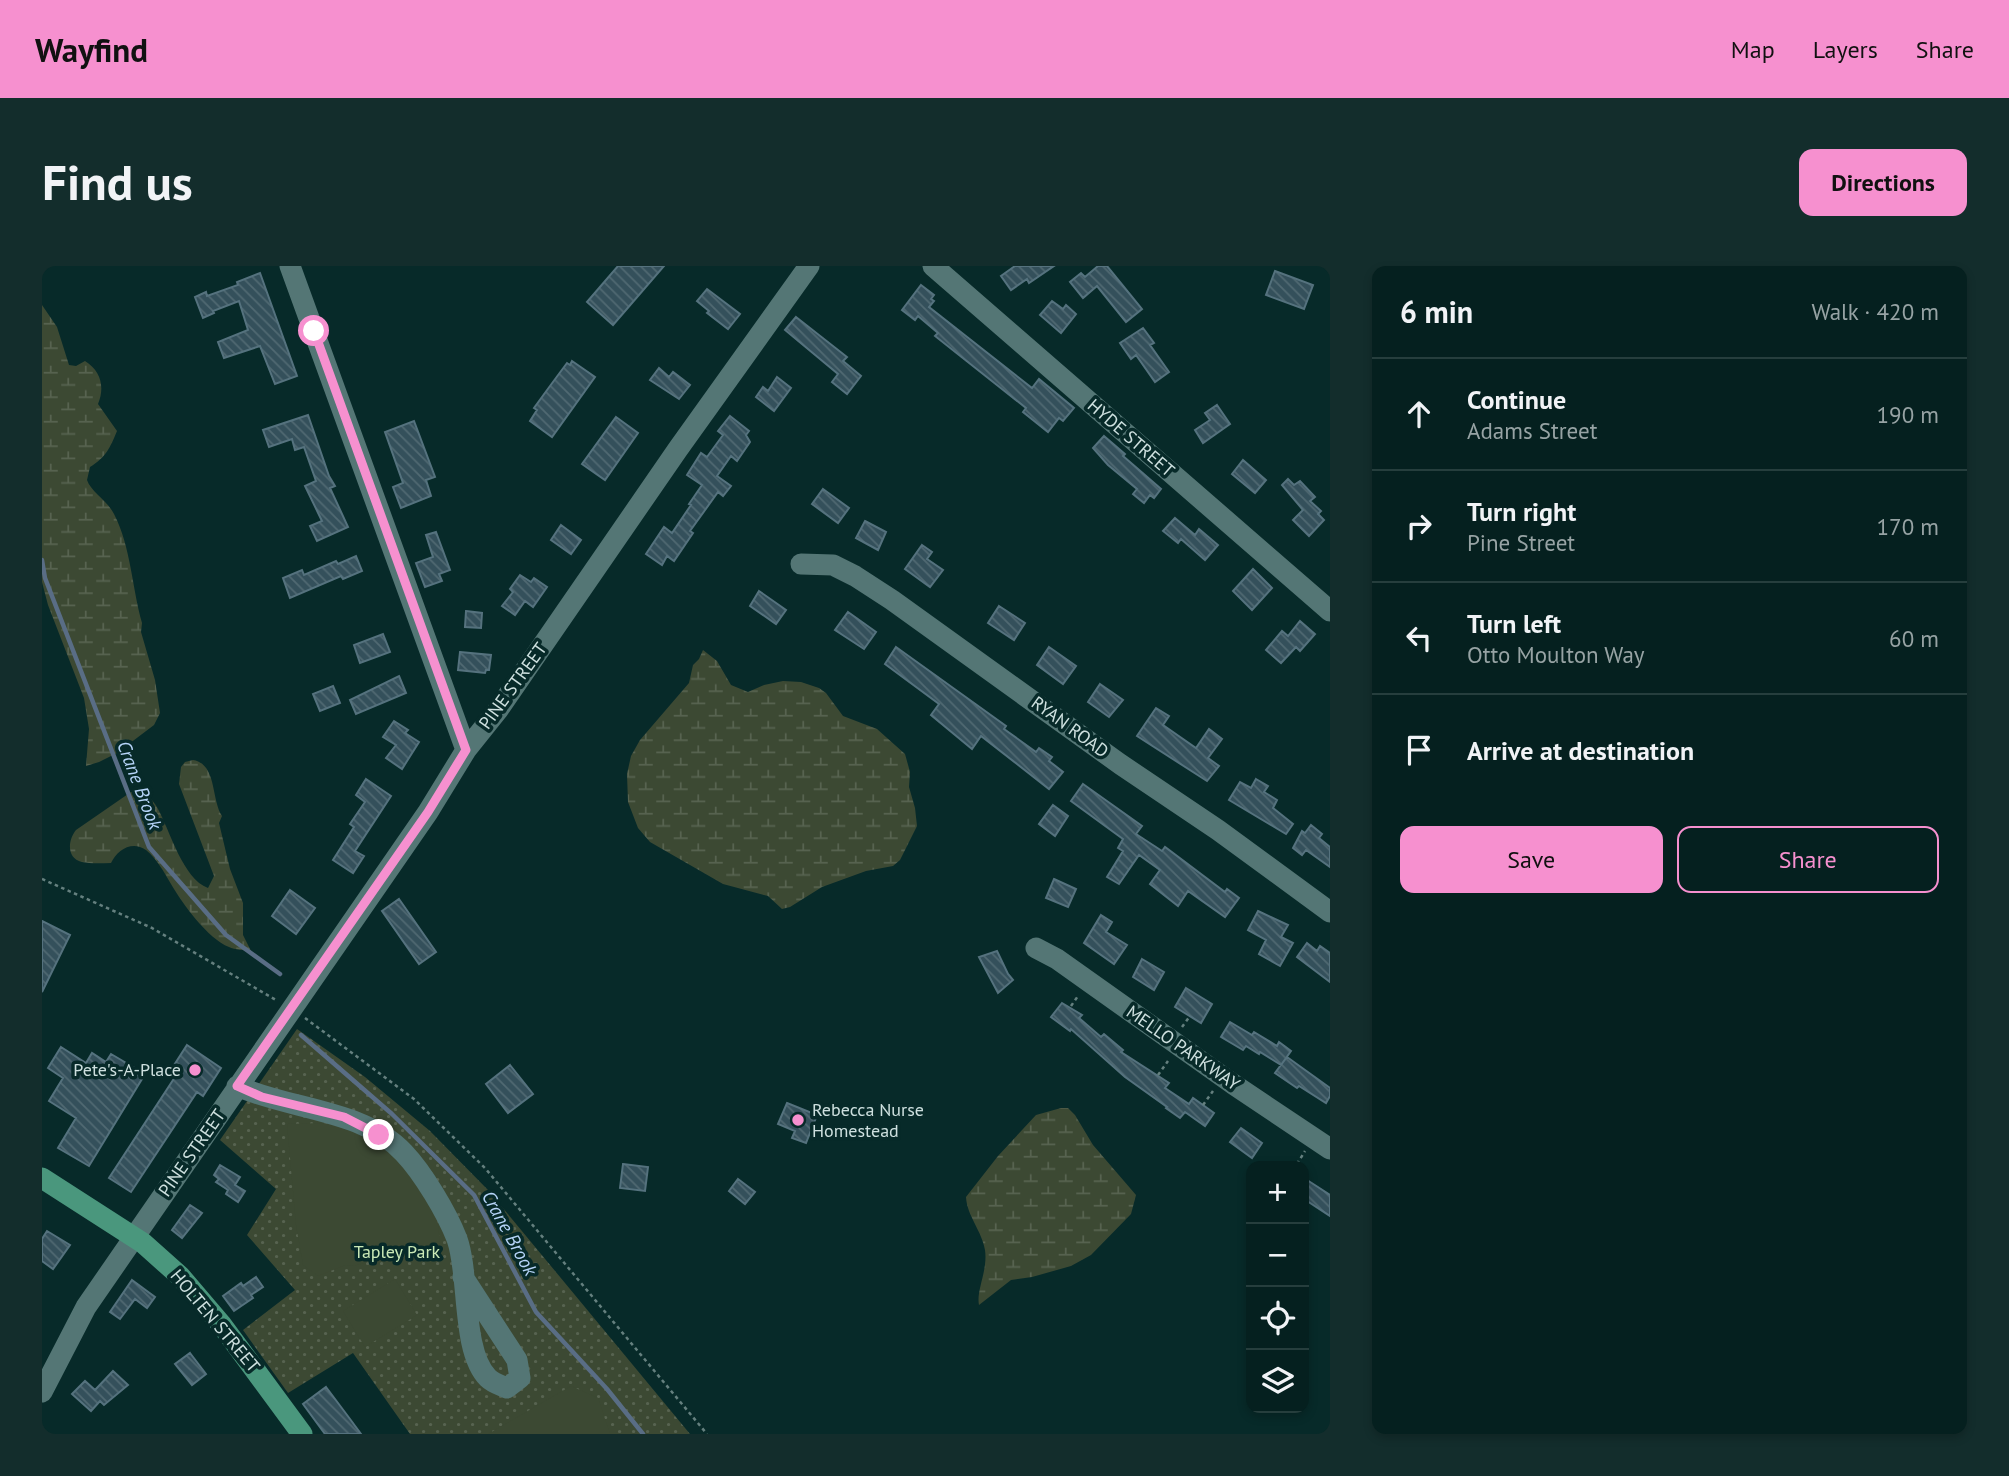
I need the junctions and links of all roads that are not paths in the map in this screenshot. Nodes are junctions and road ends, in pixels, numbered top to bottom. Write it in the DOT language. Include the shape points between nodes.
graph roads {
  1 [pos="290,266"];
  2 [pos="809,266"];
  3 [pos="933,266"];
  4 [pos="802,564"];
  5 [pos="1330,611"];
  6 [pos="466,750"];
  7 [pos="1330,912"];
  8 [pos="1035,948"];
  9 [pos="237,1086"];
  10 [pos="1330,1149"];
  11 [pos="42,1178"];
  12 [pos="134,1237"];
  13 [pos="463,1277"];
  14 [pos="42,1392"];
  15 [pos="302,1434"];
  1 -- 6 [label="street"];
  2 -- 6 [label="street, PINE STREET"];
  3 -- 5 [label="street, HYDE STREET"];
  4 -- 7 [label="street, RYAN ROAD" via="833,565 892,600"];
  6 -- 9 [label="street, PINE STREET" via="428,812"];
  8 -- 10 [label="street, MELLO PARKWAY"];
  9 -- 12 [label="street, PINE STREET"];
  9 -- 13 [label="street" via="262,1097 344,1117 402,1151 420,1172 457,1240"];
  11 -- 12 [label="main road, HOLTEN STREET"];
  12 -- 14 [label="street, PINE STREET" via="86,1307"];
  12 -- 15 [label="main road, HOLTEN STREET" via="180,1276"];
}
